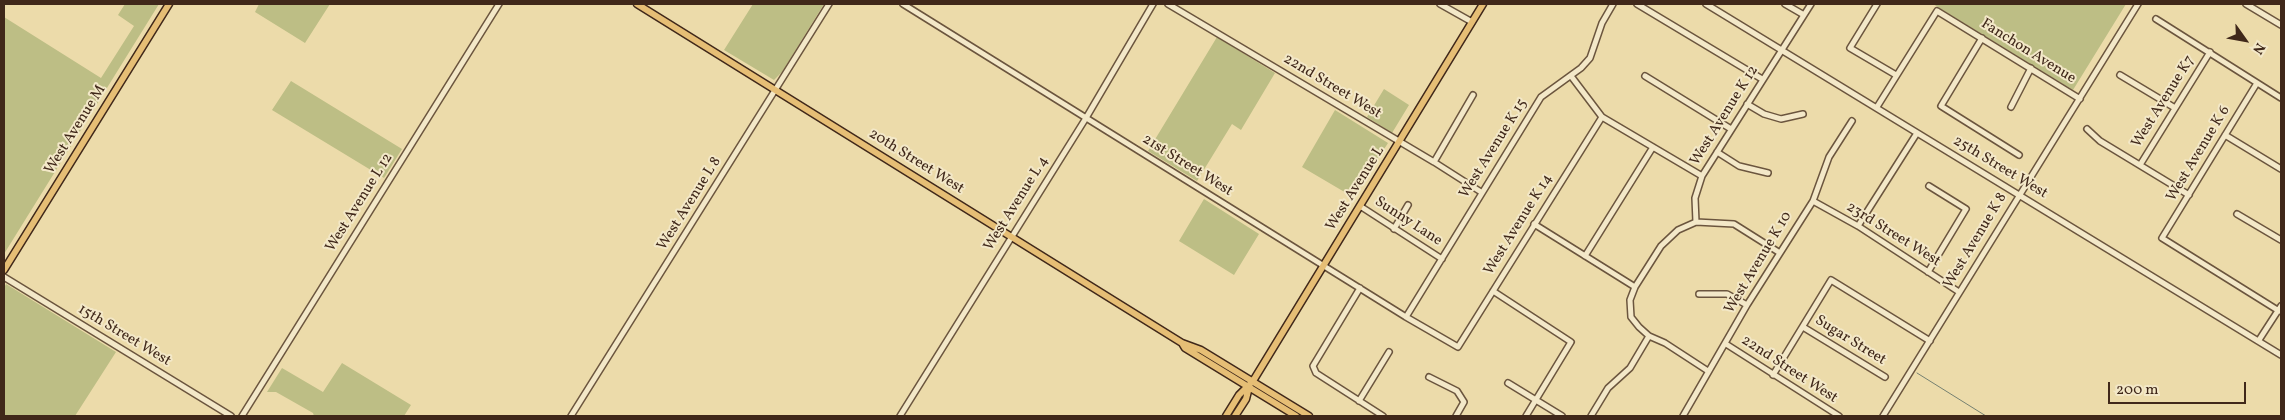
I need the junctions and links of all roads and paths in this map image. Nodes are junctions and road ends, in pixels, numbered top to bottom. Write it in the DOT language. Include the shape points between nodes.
graph roads {
  1 [pos="169,4"];
  2 [pos="499,4"];
  3 [pos="637,4"];
  4 [pos="829,4"];
  5 [pos="903,4"];
  6 [pos="1153,4"];
  7 [pos="1168,4"];
  8 [pos="1440,4"];
  9 [pos="1483,4"];
  10 [pos="1613,4"];
  11 [pos="1637,4"];
  12 [pos="1706,4"];
  13 [pos="1785,4"];
  14 [pos="1811,4"];
  15 [pos="1877,4"];
  16 [pos="2138,4"];
  17 [pos="2246,4"];
  18 [pos="1804,15"];
  19 [pos="2156,19"];
  20 [pos="1472,22"];
  21 [pos="2280,23"];
  22 [pos="1982,38"];
  23 [pos="1781,51"];
  24 [pos="2210,52"];
  25 [pos="2031,68"];
  26 [pos="1896,75"];
  27 [pos="2120,75"];
  28 [pos="1571,76"];
  29 [pos="1644,76"];
  30 [pos="1762,80"];
  31 [pos="2257,83"];
  32 [pos="776,90"];
  33 [pos="1473,95"];
  34 [pos="2281,98"];
  35 [pos="2080,99"];
  36 [pos="1747,104"];
  37 [pos="2010,106"];
  38 [pos="1877,107"];
  39 [pos="2175,108"];
  40 [pos="1803,114"];
  41 [pos="1602,117"];
  42 [pos="1086,118"];
  43 [pos="1852,121"];
  44 [pos="1731,129"];
  45 [pos="2087,129"];
  46 [pos="1917,132"];
  47 [pos="2226,135"];
  48 [pos="1400,142"];
  49 [pos="1653,147"];
  50 [pos="1717,152"];
  51 [pos="2019,155"];
  52 [pos="1434,162"];
  53 [pos="2140,165"];
  54 [pos="2281,169"];
  55 [pos="1768,173"];
  56 [pos="1702,176"];
  57 [pos="1929,186"];
  58 [pos="1481,192"];
  59 [pos="2019,194"];
  60 [pos="2189,195"];
  61 [pos="1813,201"];
  62 [pos="1408,205"];
  63 [pos="1360,206"];
  64 [pos="2237,214"];
  65 [pos="1696,222"];
  66 [pos="1534,224"];
  67 [pos="1858,226"];
  68 [pos="1394,229"];
  69 [pos="1012,237"];
  70 [pos="2281,240"];
  71 [pos="1780,253"];
  72 [pos="1585,256"];
  73 [pos="1442,259"];
  74 [pos="1324,265"];
  75 [pos="4,270"];
  76 [pos="1928,272"];
  77 [pos="4,277"];
  78 [pos="1636,287"];
  79 [pos="1360,288"];
  80 [pos="1493,291"];
  81 [pos="1959,292"];
  82 [pos="1699,294"];
  83 [pos="1747,305"];
  84 [pos="2280,308"];
  85 [pos="1406,317"];
  86 [pos="1803,326"];
  87 [pos="1649,336"];
  88 [pos="2259,340"];
  89 [pos="1930,341"];
  90 [pos="1726,344"];
  91 [pos="1458,347"];
  92 [pos="1389,352"];
  93 [pos="2281,355"];
  94 [pos="1708,370"];
  95 [pos="1773,375"];
  96 [pos="1429,377"];
  97 [pos="1884,377"];
  98 [pos="1508,383"];
  99 [pos="1251,384"];
  100 [pos="1359,401"];
  101 [pos="1536,401"];
  102 [pos="1594,415"];
  103 [pos="230,416"];
  104 [pos="242,416"];
  105 [pos="571,416"];
  106 [pos="900,416"];
  107 [pos="1226,416"];
  108 [pos="1235,416"];
  109 [pos="1296,416"];
  110 [pos="1309,416"];
  111 [pos="1383,416"];
  112 [pos="1456,416"];
  113 [pos="1526,416"];
  114 [pos="1562,416"];
  115 [pos="1683,416"];
  116 [pos="1839,416"];
  117 [pos="1883,416"];
  1 -- 75 [label="main road, West Avenue M"];
  2 -- 104 [label="street, West Avenue L 12"];
  3 -- 32 [label="main road, 20th Street West"];
  4 -- 32 [label="street, West Avenue L 8"];
  5 -- 42 [label="street, 21st Street West"];
  6 -- 42 [label="street, West Avenue L 4"];
  7 -- 48 [label="street, 22nd Street West"];
  8 -- 20 [label="street"];
  9 -- 20 [label="main road, West Avenue L"];
  10 -- 28 [label="street, West Avenue K 15" via="1602,23 1590,58"];
  11 -- 30 [label="street"];
  12 -- 23 [label="street, 25th Street West"];
  13 -- 18 [label="street"];
  14 -- 18 [label="street, West Avenue K 12"];
  15 -- 26 [label="street" via="1850,48"];
  16 -- 35 [label="street, West Avenue K 8"];
  17 -- 21 [label="street"];
  18 -- 23 [label="street, West Avenue K 12"];
  19 -- 24 [label="street"];
  20 -- 48 [label="main road, West Avenue L"];
  22 -- 25 [label="street, Fanchon Avenue"];
  22 -- 26 [label="street, Fanchon Avenue" via="1936,11"];
  22 -- 51 [label="street" via="1941,106"];
  23 -- 30 [label="street, West Avenue K 12"];
  23 -- 38 [label="street, 25th Street West"];
  24 -- 31 [label="street"];
  24 -- 39 [label="street, West Avenue K7"];
  25 -- 35 [label="street, Fanchon Avenue"];
  25 -- 37 [label="street"];
  26 -- 38 [label="street"];
  27 -- 39 [label="street"];
  28 -- 41 [label="street"];
  28 -- 58 [label="street, West Avenue K 15" via="1541,97"];
  29 -- 44 [label="street"];
  30 -- 36 [label="street, West Avenue K 12"];
  31 -- 34 [label="street"];
  31 -- 47 [label="street, West Avenue K 6"];
  32 -- 69 [label="main road, 20th Street West"];
  32 -- 105 [label="street, West Avenue L 8"];
  33 -- 52 [label="street"];
  35 -- 59 [label="street, West Avenue K 8"];
  36 -- 40 [label="street" via="1781,119"];
  36 -- 44 [label="street, West Avenue K 12"];
  38 -- 46 [label="street, 25th Street West"];
  39 -- 53 [label="street, West Avenue K7"];
  41 -- 49 [label="street"];
  41 -- 66 [label="street, West Avenue K 14"];
  42 -- 69 [label="street, West Avenue L 4"];
  42 -- 74 [label="street, 21st Street West"];
  43 -- 61 [label="street, West Avenue K 10" via="1829,157"];
  44 -- 50 [label="street, West Avenue K 12"];
  45 -- 53 [label="street" via="2100,141"];
  46 -- 59 [label="street, 25th Street West"];
  46 -- 67 [label="street"];
  47 -- 54 [label="street"];
  47 -- 60 [label="street, West Avenue K 6"];
  48 -- 52 [label="street, 22nd Street West"];
  48 -- 63 [label="main road, West Avenue L"];
  49 -- 56 [label="street"];
  49 -- 72 [label="street"];
  50 -- 55 [label="street" via="1739,166"];
  50 -- 56 [label="street, West Avenue K 12"];
  52 -- 58 [label="street, 22nd Street West"];
  53 -- 60 [label="street"];
  56 -- 65 [label="street, West Avenue K 12" via="1695,198"];
  57 -- 76 [label="street" via="1966,209"];
  58 -- 73 [label="street, West Avenue K 15"];
  59 -- 81 [label="street, West Avenue K 8"];
  59 -- 88 [label="street, 25th Street West"];
  60 -- 84 [label="street, West Avenue K 6" via="2162,238"];
  61 -- 67 [label="street, 23rd Street West"];
  61 -- 71 [label="street, West Avenue K 10"];
  62 -- 68 [label="street"];
  63 -- 68 [label="street, Sunny Lane"];
  63 -- 74 [label="main road, West Avenue L"];
  64 -- 70 [label="street"];
  65 -- 71 [label="street" via="1734,224"];
  65 -- 78 [label="street" via="1678,230 1661,246"];
  66 -- 72 [label="street"];
  66 -- 80 [label="street, West Avenue K 14"];
  67 -- 76 [label="street, 23rd Street West"];
  68 -- 73 [label="street, Sunny Lane"];
  69 -- 99 [label="main road, 20th Street West" via="1182,343 1201,350"];
  69 -- 106 [label="street, West Avenue L 4"];
  71 -- 83 [label="street, West Avenue K 10"];
  72 -- 78 [label="street"];
  73 -- 85 [label="street, West Avenue K 15"];
  74 -- 79 [label="street, 21st Street West"];
  74 -- 99 [label="main road, West Avenue L"];
  76 -- 81 [label="street, 23rd Street West"];
  77 -- 103 [label="street, 15th Street West"];
  78 -- 87 [label="street" via="1630,300 1632,317"];
  79 -- 85 [label="street, 21st Street West"];
  79 -- 100 [label="street" via="1313,366 1316,373"];
  80 -- 91 [label="street, West Avenue K 14"];
  80 -- 101 [label="street" via="1571,342"];
  81 -- 89 [label="street, West Avenue K 8"];
  82 -- 83 [label="street" via="1728,294"];
  83 -- 90 [label="street, West Avenue K 10"];
  84 -- 88 [label="street"];
  85 -- 91 [label="street, 21st Street West"];
  86 -- 89 [label="street" via="1831,280"];
  86 -- 95 [label="street"];
  86 -- 97 [label="street, Sugar Street"];
  87 -- 94 [label="street"];
  87 -- 102 [label="street" via="1630,368 1608,388"];
  88 -- 93 [label="street, 25th Street West"];
  89 -- 117 [label="street, West Avenue K 8"];
  90 -- 94 [label="street, West Avenue K 10"];
  90 -- 95 [label="street, 22nd Street West"];
  92 -- 100 [label="street"];
  94 -- 115 [label="street, West Avenue K 10"];
  95 -- 116 [label="street, 22nd Street West"];
  96 -- 112 [label="street" via="1457,391 1464,402"];
  98 -- 101 [label="street"];
  99 -- 107 [label="main road, West Avenue L" via="1239,395"];
  99 -- 108 [label="main road, West Avenue L"];
  99 -- 109 [label="main road, 20th Street West"];
  99 -- 110 [label="main road, 20th Street West"];
  100 -- 111 [label="street"];
  101 -- 113 [label="street"];
  101 -- 114 [label="street"];
}
